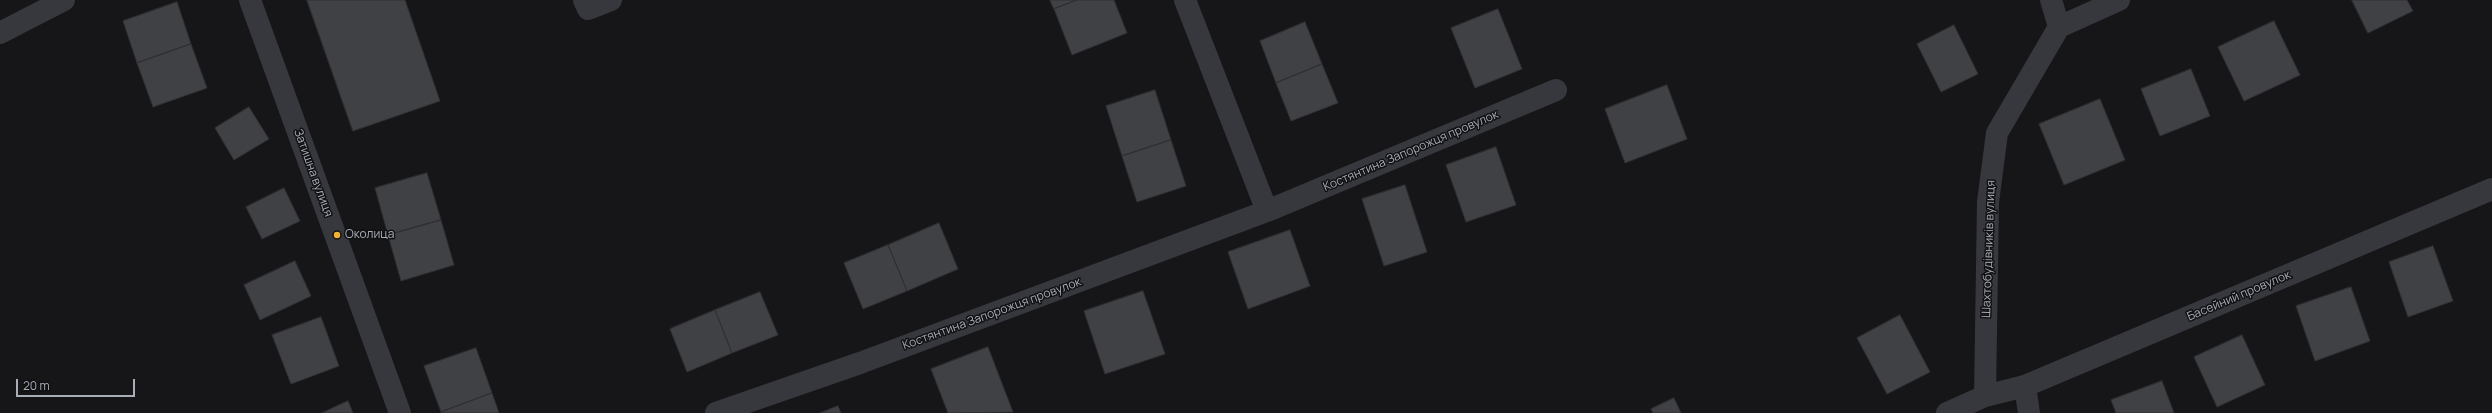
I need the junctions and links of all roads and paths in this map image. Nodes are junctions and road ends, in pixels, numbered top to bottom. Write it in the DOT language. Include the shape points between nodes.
graph roads {
  1 [pos="64,0"];
  2 [pos="250,0"];
  3 [pos="584,0"];
  4 [pos="611,0"];
  5 [pos="1185,0"];
  6 [pos="2051,0"];
  7 [pos="2118,0"];
  8 [pos="2059,27"];
  9 [pos="0,33"];
  10 [pos="1556,90"];
  11 [pos="2492,189"];
  12 [pos="1267,211"];
  13 [pos="2025,386"];
  14 [pos="1985,396"];
  15 [pos="400,413"];
  16 [pos="716,413"];
  17 [pos="1947,413"];
  18 [pos="2029,413"];
  1 -- 9 [label="street"];
  2 -- 15 [label="street, Затишна вулиця"];
  3 -- 4 [label="street" via="588,9"];
  5 -- 12 [label="street"];
  6 -- 8 [label="street"];
  7 -- 8 [label="street"];
  8 -- 14 [label="street, Шахтобудівників вулиця" via="1997,133 1988,202"];
  10 -- 12 [label="street, Костянтина Запорожця провулок"];
  11 -- 13 [label="street, Басейний провулок"];
  12 -- 16 [label="street, Костянтина Запорожця провулок" via="868,360"];
  13 -- 14 [label="street, Басейний провулок"];
  13 -- 18 [label="street"];
  14 -- 17 [label="street, Басейний провулок"];
}
